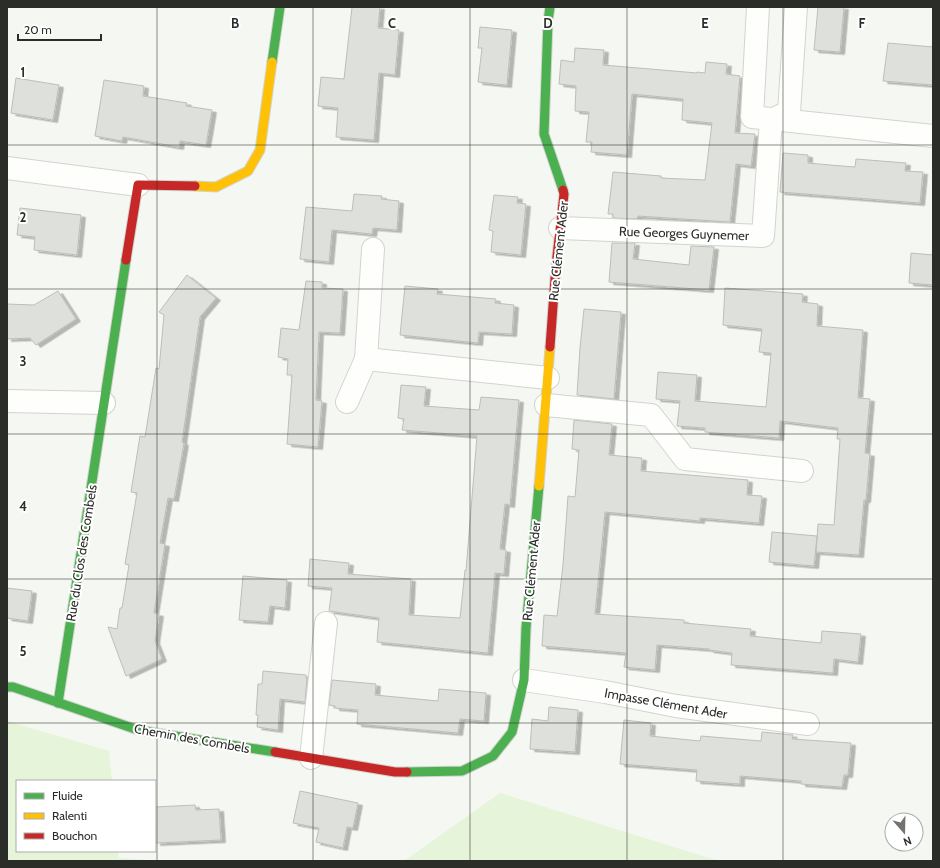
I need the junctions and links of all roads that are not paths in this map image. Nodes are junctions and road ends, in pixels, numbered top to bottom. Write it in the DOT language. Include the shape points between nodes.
graph roads {
  1 [pos="280,7"];
  2 [pos="550,7"];
  3 [pos="758,7"];
  4 [pos="796,7"];
  5 [pos="771,120"];
  6 [pos="933,136"];
  7 [pos="7,168"];
  8 [pos="138,185"];
  9 [pos="560,228"];
  10 [pos="373,249"];
  11 [pos="366,359"];
  12 [pos="548,378"];
  13 [pos="7,401"];
  14 [pos="347,402"];
  15 [pos="104,403"];
  16 [pos="546,405"];
  17 [pos="802,471"];
  18 [pos="326,623"];
  19 [pos="524,680"];
  20 [pos="7,687"];
  21 [pos="58,703"];
  22 [pos="808,724"];
  23 [pos="494,756"];
  24 [pos="311,758"];
  1 -- 8 [label="street" via="260,150 248,172 216,188"];
  2 -- 9 [label="street, Rue Clément Ader" via="544,134 564,194"];
  3 -- 5 [label="street" via="752,118"];
  4 -- 5 [label="street" via="789,112"];
  5 -- 6 [label="street"];
  5 -- 9 [label="street, Rue Georges Guynemer" via="763,236"];
  7 -- 8 [label="street"];
  8 -- 15 [label="street, Rue du Clos des Combels"];
  9 -- 12 [label="street, Rue Clément Ader"];
  10 -- 11 [label="street"];
  11 -- 12 [label="street"];
  11 -- 14 [label="street"];
  12 -- 16 [label="street, Rue Clément Ader"];
  13 -- 15 [label="street"];
  15 -- 21 [label="street, Rue du Clos des Combels"];
  16 -- 17 [label="street" via="651,415 685,459"];
  16 -- 19 [label="street, Rue Clément Ader" via="526,628"];
  18 -- 24 [label="street"];
  19 -- 22 [label="street, Impasse Clément Ader" via="676,706"];
  19 -- 23 [label="street, Rue Clément Ader" via="512,732"];
  20 -- 21 [label="street, Chemin des Combels"];
  21 -- 24 [label="street, Chemin des Combels" via="138,730"];
  23 -- 24 [label="street, Chemin des Combels" via="462,771 395,772"];
}
